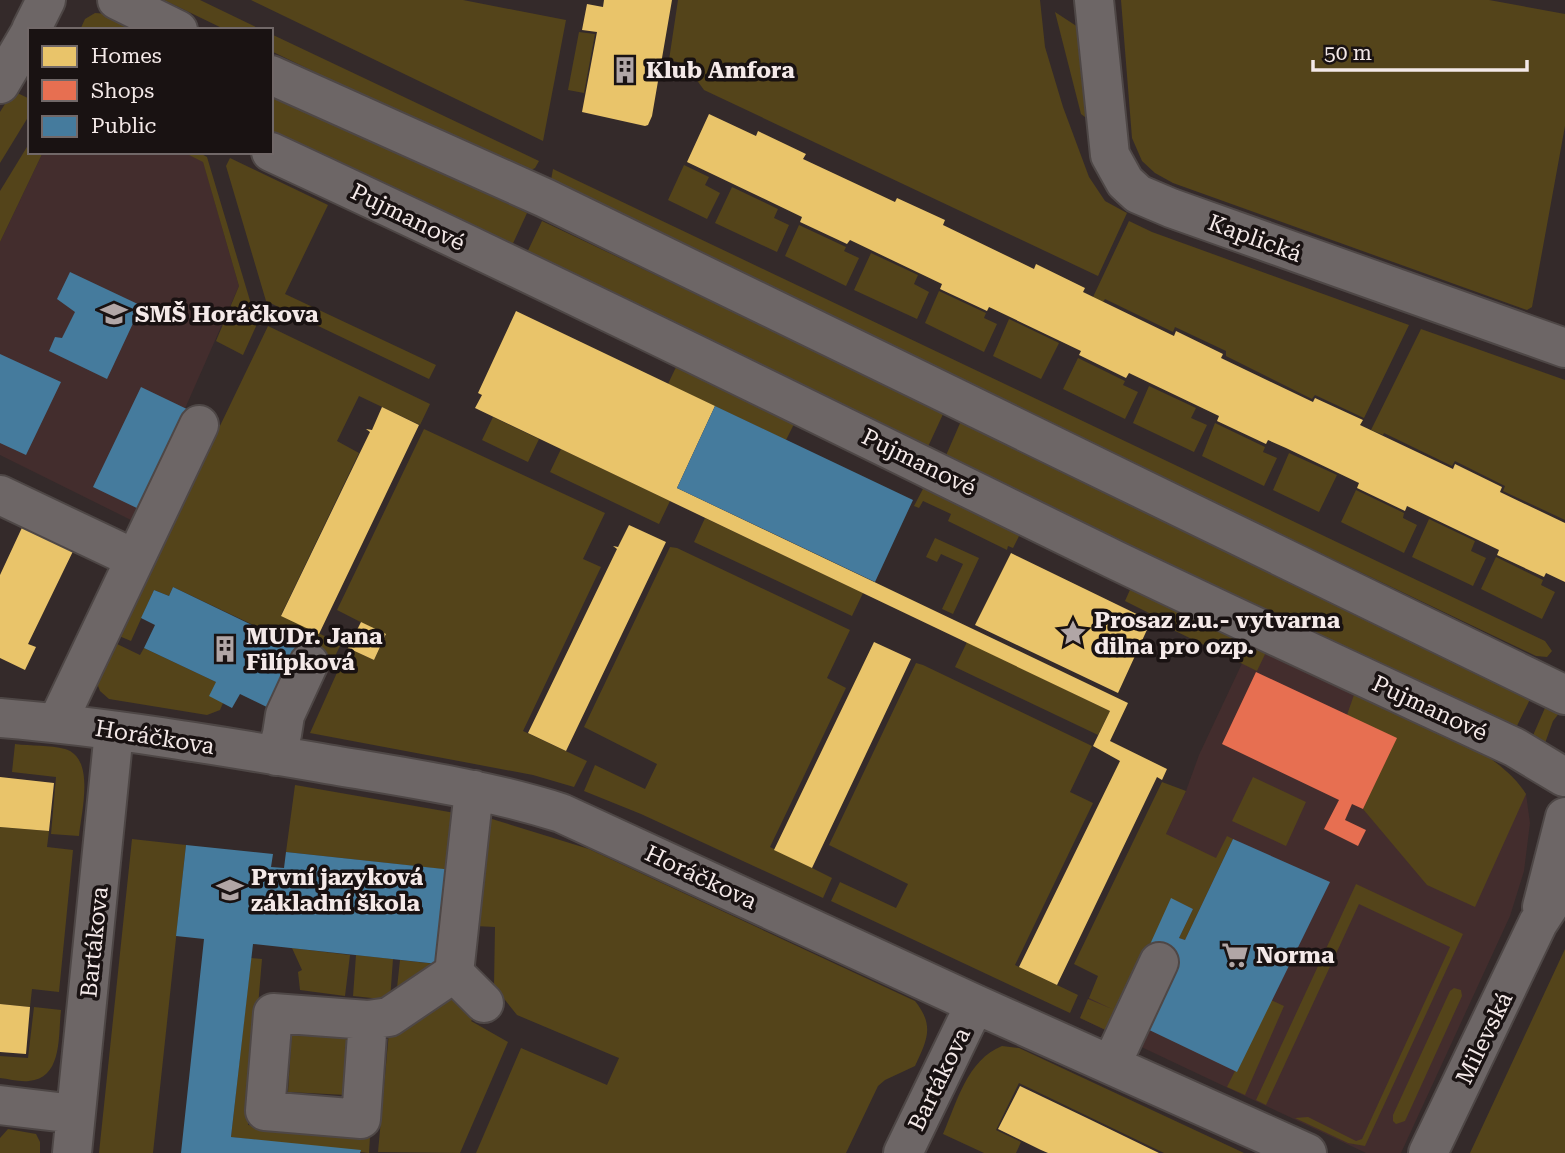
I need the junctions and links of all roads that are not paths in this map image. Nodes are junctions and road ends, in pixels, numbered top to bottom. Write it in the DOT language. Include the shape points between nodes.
graph roads {
  1 [pos="46,0"];
  2 [pos="117,0"];
  3 [pos="1094,0"];
  4 [pos="32,28"];
  5 [pos="174,28"];
  6 [pos="28,36"];
  7 [pos="273,76"];
  8 [pos="0,83"];
  9 [pos="273,153"];
  10 [pos="1565,348"];
  11 [pos="200,425"];
  12 [pos="0,495"];
  13 [pos="135,559"];
  14 [pos="309,663"];
  15 [pos="1565,695"];
  16 [pos="0,718"];
  17 [pos="57,723"];
  18 [pos="114,731"];
  19 [pos="1565,743"];
  20 [pos="276,756"];
  21 [pos="1565,777"];
  22 [pos="474,790"];
  23 [pos="1565,817"];
  24 [pos="1565,882"];
  25 [pos="1538,923"];
  26 [pos="1159,962"];
  27 [pos="454,973"];
  28 [pos="484,1003"];
  29 [pos="975,1004"];
  30 [pos="369,1020"];
  31 [pos="1111,1065"];
  32 [pos="0,1105"];
  33 [pos="75,1114"];
  34 [pos="1295,1138"];
  35 [pos="72,1153"];
  36 [pos="903,1153"];
  37 [pos="1429,1153"];
  1 -- 4 [label="street"];
  2 -- 5 [label="street"];
  3 -- 10 [label="street, Kaplická" via="1110,155 1125,182 1138,194"];
  6 -- 8 [label="street"];
  7 -- 15 [label="street" via="545,198"];
  9 -- 21 [label="street, Pujmanové" via="1514,747"];
  11 -- 13 [label="street, Horáčkova"];
  12 -- 13 [label="street"];
  13 -- 17 [label="street, Horáčkova"];
  14 -- 20 [label="street" via="285,715"];
  16 -- 17 [label="street, Horáčkova"];
  17 -- 18 [label="street, Horáčkova"];
  18 -- 20 [label="street, Horáčkova"];
  18 -- 33 [label="street, Bartákova"];
  19 -- 21 [label="street"];
  20 -- 22 [label="street, Horáčkova"];
  22 -- 27 [label="street"];
  22 -- 29 [label="street, Horáčkova" via="561,813"];
  23 -- 25 [label="street, Milevská"];
  24 -- 25 [label="street, Milevská"];
  25 -- 37 [label="street, Milevská"];
  26 -- 31 [label="street"];
  27 -- 28 [label="street"];
  27 -- 30 [label="street" via="389,1017"];
  29 -- 31 [label="street, Horáčkova"];
  29 -- 36 [label="street, Bartákova"];
  31 -- 34 [label="street, Horáčkova"];
  32 -- 33 [label="street"];
  33 -- 35 [label="street, Bartákova"];
}
